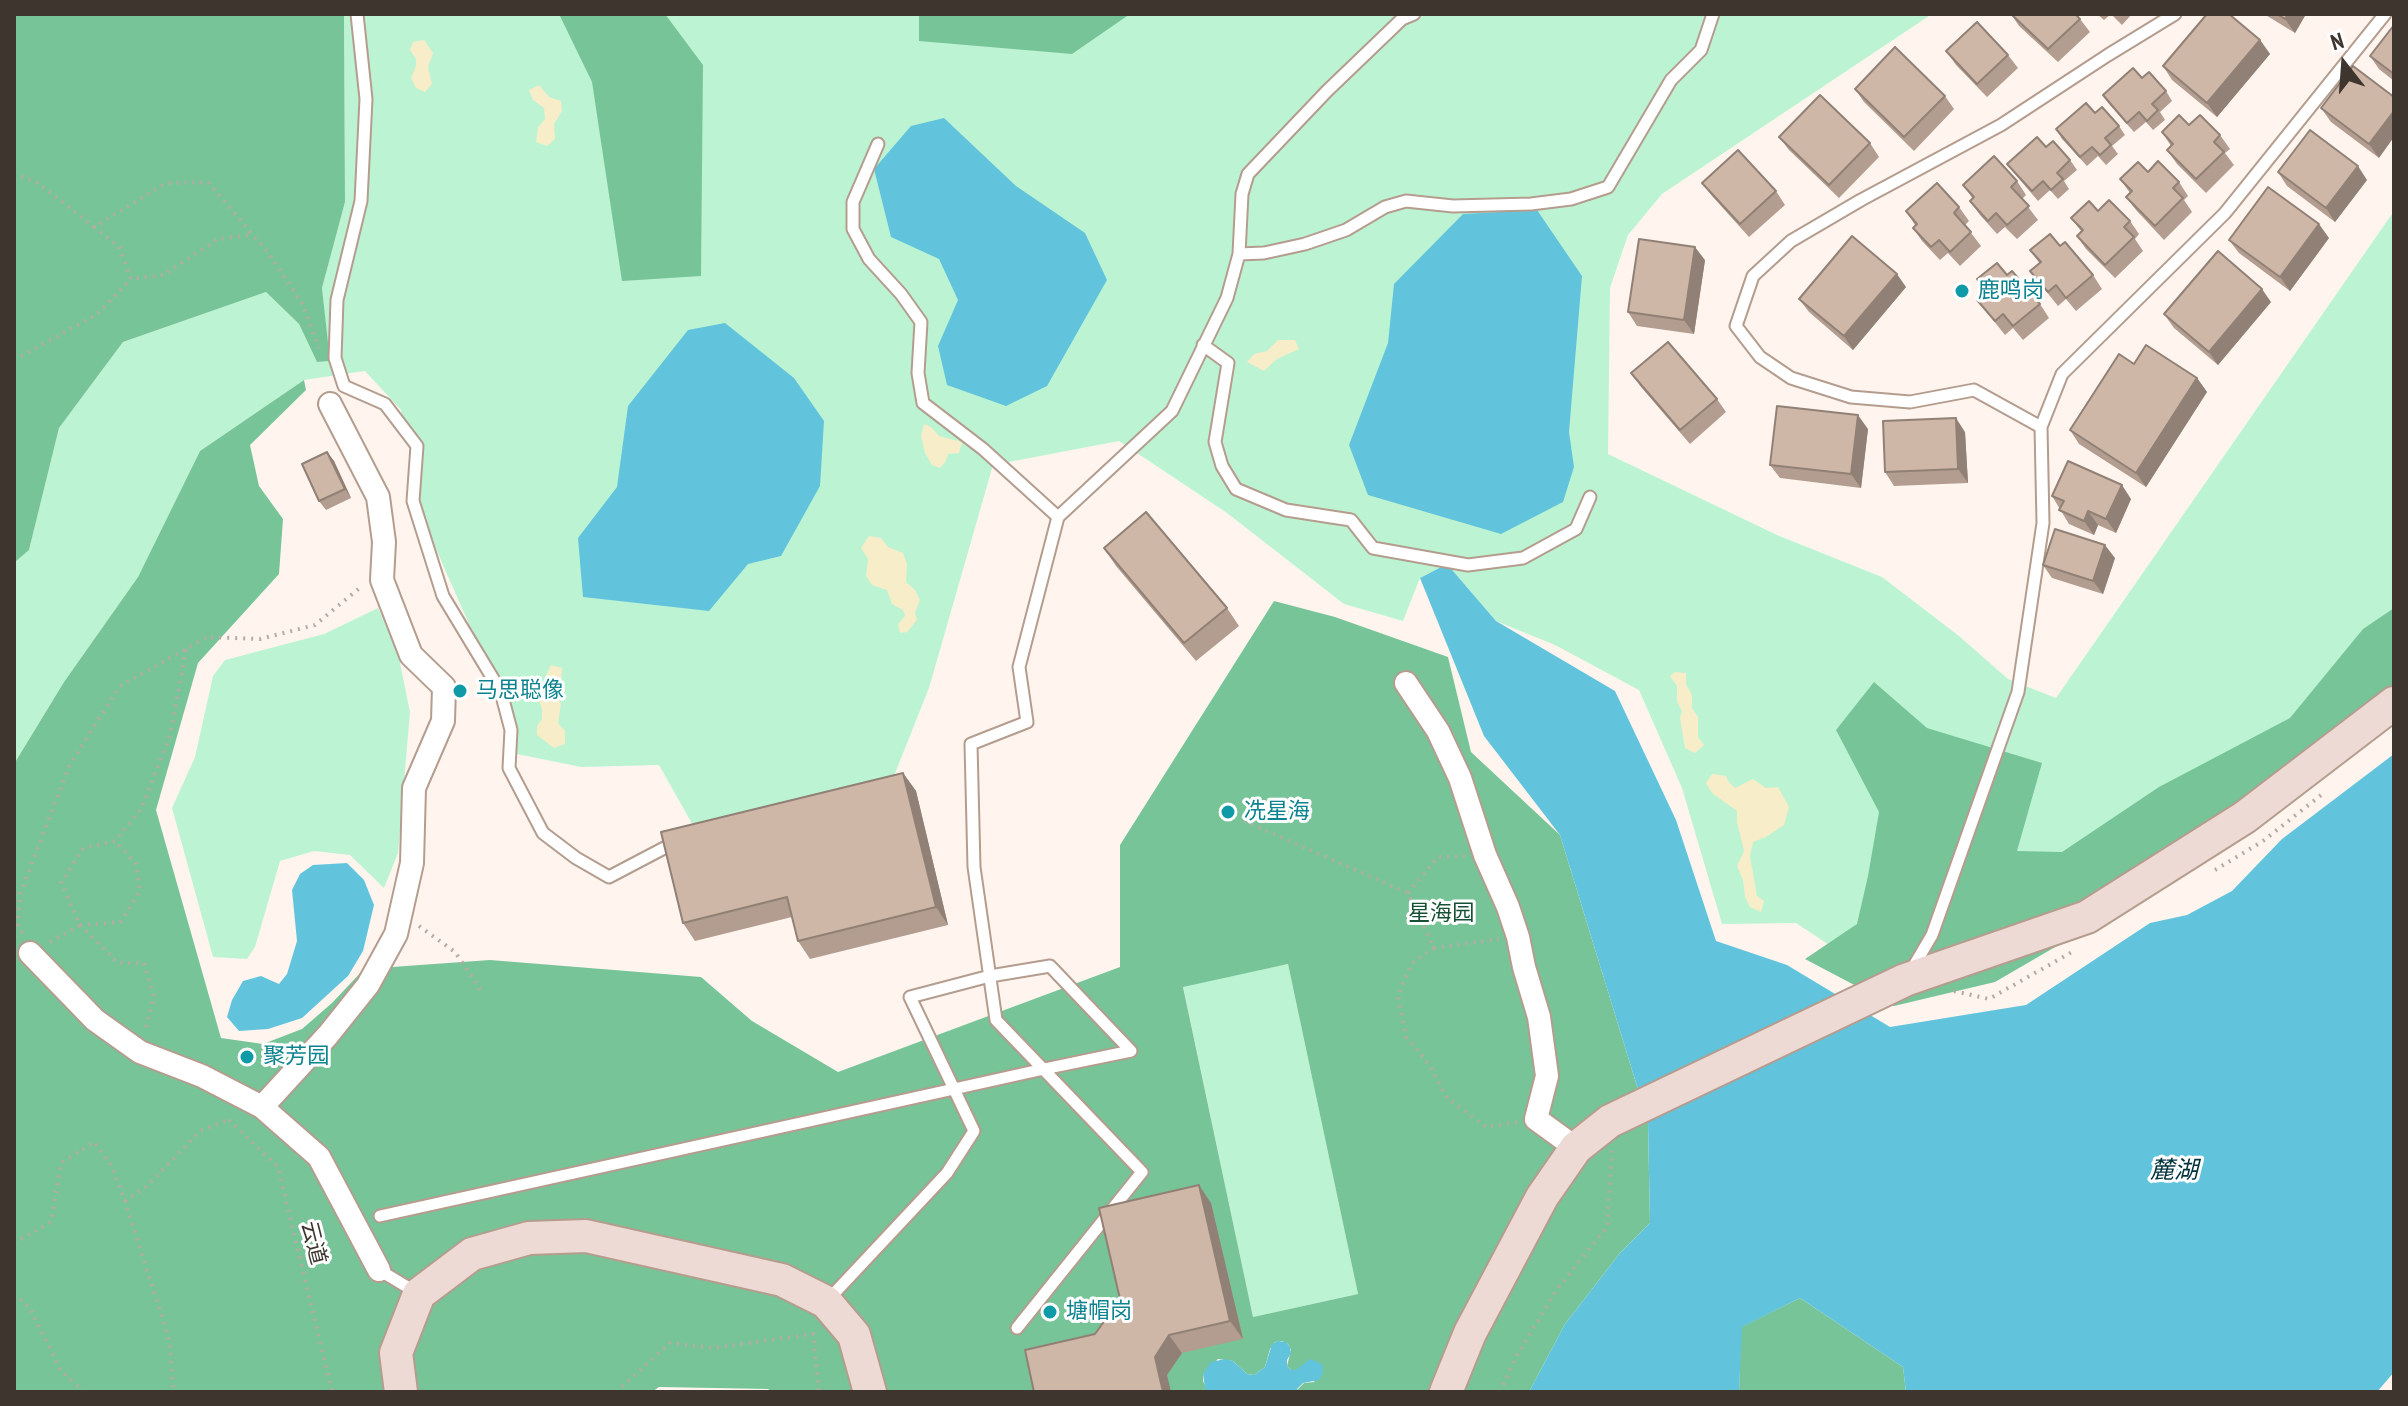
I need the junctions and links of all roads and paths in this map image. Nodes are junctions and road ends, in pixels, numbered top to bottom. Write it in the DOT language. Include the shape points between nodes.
graph roads {
  1 [pos="357,14"];
  2 [pos="1414,14"];
  3 [pos="1713,14"];
  4 [pos="2175,14"];
  5 [pos="2385,14"];
  6 [pos="878,144"];
  7 [pos="14,173"];
  8 [pos="94,227"];
  9 [pos="251,235"];
  10 [pos="1239,254"];
  11 [pos="131,279"];
  12 [pos="1203,345"];
  13 [pos="322,358"];
  14 [pos="14,360"];
  15 [pos="330,404"];
  16 [pos="2041,427"];
  17 [pos="1590,497"];
  18 [pos="1058,517"];
  19 [pos="382,580"];
  20 [pos="187,646"];
  21 [pos="1406,683"];
  22 [pos="2394,703"];
  23 [pos="1244,821"];
  24 [pos="115,841"];
  25 [pos="668,846"];
  26 [pos="1485,855"];
  27 [pos="1408,893"];
  28 [pos="402,906"];
  29 [pos="80,925"];
  30 [pos="1518,937"];
  31 [pos="1434,948"];
  32 [pos="30,953"];
  33 [pos="990,976"];
  34 [pos="1905,980"];
  35 [pos="482,992"];
  36 [pos="140,1052"];
  37 [pos="1044,1069"];
  38 [pos="954,1089"];
  39 [pos="262,1107"];
  40 [pos="1536,1119"];
  41 [pos="229,1120"];
  42 [pos="1610,1121"];
  43 [pos="1576,1148"];
  44 [pos="125,1201"];
  45 [pos="380,1216"];
  46 [pos="14,1243"];
  47 [pos="379,1270"];
  48 [pos="14,1294"];
  49 [pos="419,1294"];
  50 [pos="826,1302"];
  51 [pos="1017,1328"];
  52 [pos="83,1392"];
  53 [pos="173,1392"];
  54 [pos="332,1392"];
  55 [pos="401,1392"];
  56 [pos="616,1392"];
  57 [pos="819,1392"];
  58 [pos="870,1392"];
  59 [pos="1446,1392"];
  60 [pos="1500,1392"];
  1 -- 25 [label="lane" via="366,99 361,201 337,300 335,358 344,386 385,404 417,446 413,501 443,596 501,692 511,730 509,768 543,833 609,877"];
  2 -- 10 [label="lane" via="1402,19 1337,80 1248,174"];
  3 -- 10 [label="lane" via="1701,50 1671,80 1608,187 1531,204 1406,201 1305,244"];
  4 -- 16 [label="lane" via="2001,125 1791,241 1753,276 1736,326 1760,357 1791,378 1851,397 1910,402 1974,390"];
  5 -- 16 [label="lane" via="2225,213 2062,374"];
  6 -- 18 [label="lane" via="853,202 853,229 869,259 921,322 918,373 923,403"];
  7 -- 8 [label="path" via="38,183"];
  8 -- 9 [label="path" via="166,183 208,182"];
  8 -- 11 [label="path" via="119,247"];
  9 -- 11 [label="path" via="218,239 163,275"];
  9 -- 13 [label="path" via="303,305"];
  10 -- 12 [label="lane" via="1227,298"];
  11 -- 14 [label="path" via="96,315"];
  12 -- 17 [label="lane" via="1228,363 1215,442 1236,489 1286,510 1351,520 1373,548 1468,565 1523,558 1576,529"];
  12 -- 18 [label="lane" via="1172,411"];
  15 -- 19 [label="street" via="378,497"];
  16 -- 34 [label="lane" via="2043,523 2018,692 1932,935"];
  18 -- 33 [label="lane" via="1019,667 1027,722 971,744 974,867"];
  19 -- 20 [label="path" via="370,580 315,625 260,639 207,637"];
  19 -- 28 [label="street" via="411,655 444,687 443,721 414,788 412,863"];
  20 -- 24 [label="path" via="170,735 141,809"];
  20 -- 32 [label="path" via="120,686 70,764 20,894 18,925"];
  21 -- 26 [label="street" via="1438,731 1460,778"];
  22 -- 34 [label="street" via="2245,817 2087,917"];
  23 -- 27 [label="path"];
  24 -- 29 [label="path" via="84,848 61,882"];
  24 -- 29 [label="path" via="136,864 140,891 120,922"];
  26 -- 27 [label="path" via="1438,857"];
  26 -- 30 [label="street"];
  27 -- 31 [label="path"];
  28 -- 35 [label="path" via="455,952"];
  28 -- 39 [label="street" via="396,934 368,985"];
  29 -- 32 [label="path"];
  29 -- 36 [label="path" via="118,963 144,963 154,998"];
  30 -- 31 [label="path"];
  30 -- 40 [label="street" via="1539,1017 1547,1076"];
  31 -- 40 [label="path" via="1412,963 1398,995 1406,1037 1429,1064 1447,1098 1486,1127"];
  32 -- 36 [label="street" via="95,1020"];
  33 -- 37 [label="lane" via="996,1020"];
  33 -- 37 [label="lane" via="1050,966 1131,1051"];
  33 -- 38 [label="lane" via="910,997"];
  34 -- 42 [label="street"];
  36 -- 39 [label="street"];
  37 -- 38 [label="lane"];
  37 -- 51 [label="lane" via="1142,1172"];
  38 -- 45 [label="lane"];
  38 -- 50 [label="lane" via="974,1131 947,1173"];
  39 -- 41 [label="path"];
  39 -- 47 [label="street" via="319,1157"];
  40 -- 43 [label="street"];
  41 -- 44 [label="path" via="200,1131 147,1186"];
  41 -- 54 [label="path, 云道" via="278,1167"];
  42 -- 43 [label="street"];
  42 -- 60 [label="path" via="1607,1227 1558,1288"];
  43 -- 59 [label="street" via="1542,1197 1470,1333"];
  44 -- 46 [label="path" via="111,1165 94,1142 61,1163 51,1222"];
  44 -- 53 [label="path" via="170,1342"];
  47 -- 49 [label="lane"];
  48 -- 52 [label="path" via="30,1308 60,1369"];
  49 -- 50 [label="street" via="472,1254 529,1238 586,1236 782,1280"];
  49 -- 55 [label="street" via="396,1353"];
  50 -- 58 [label="street" via="854,1335"];
  56 -- 57 [label="path" via="670,1343 713,1348 813,1334"];
}
